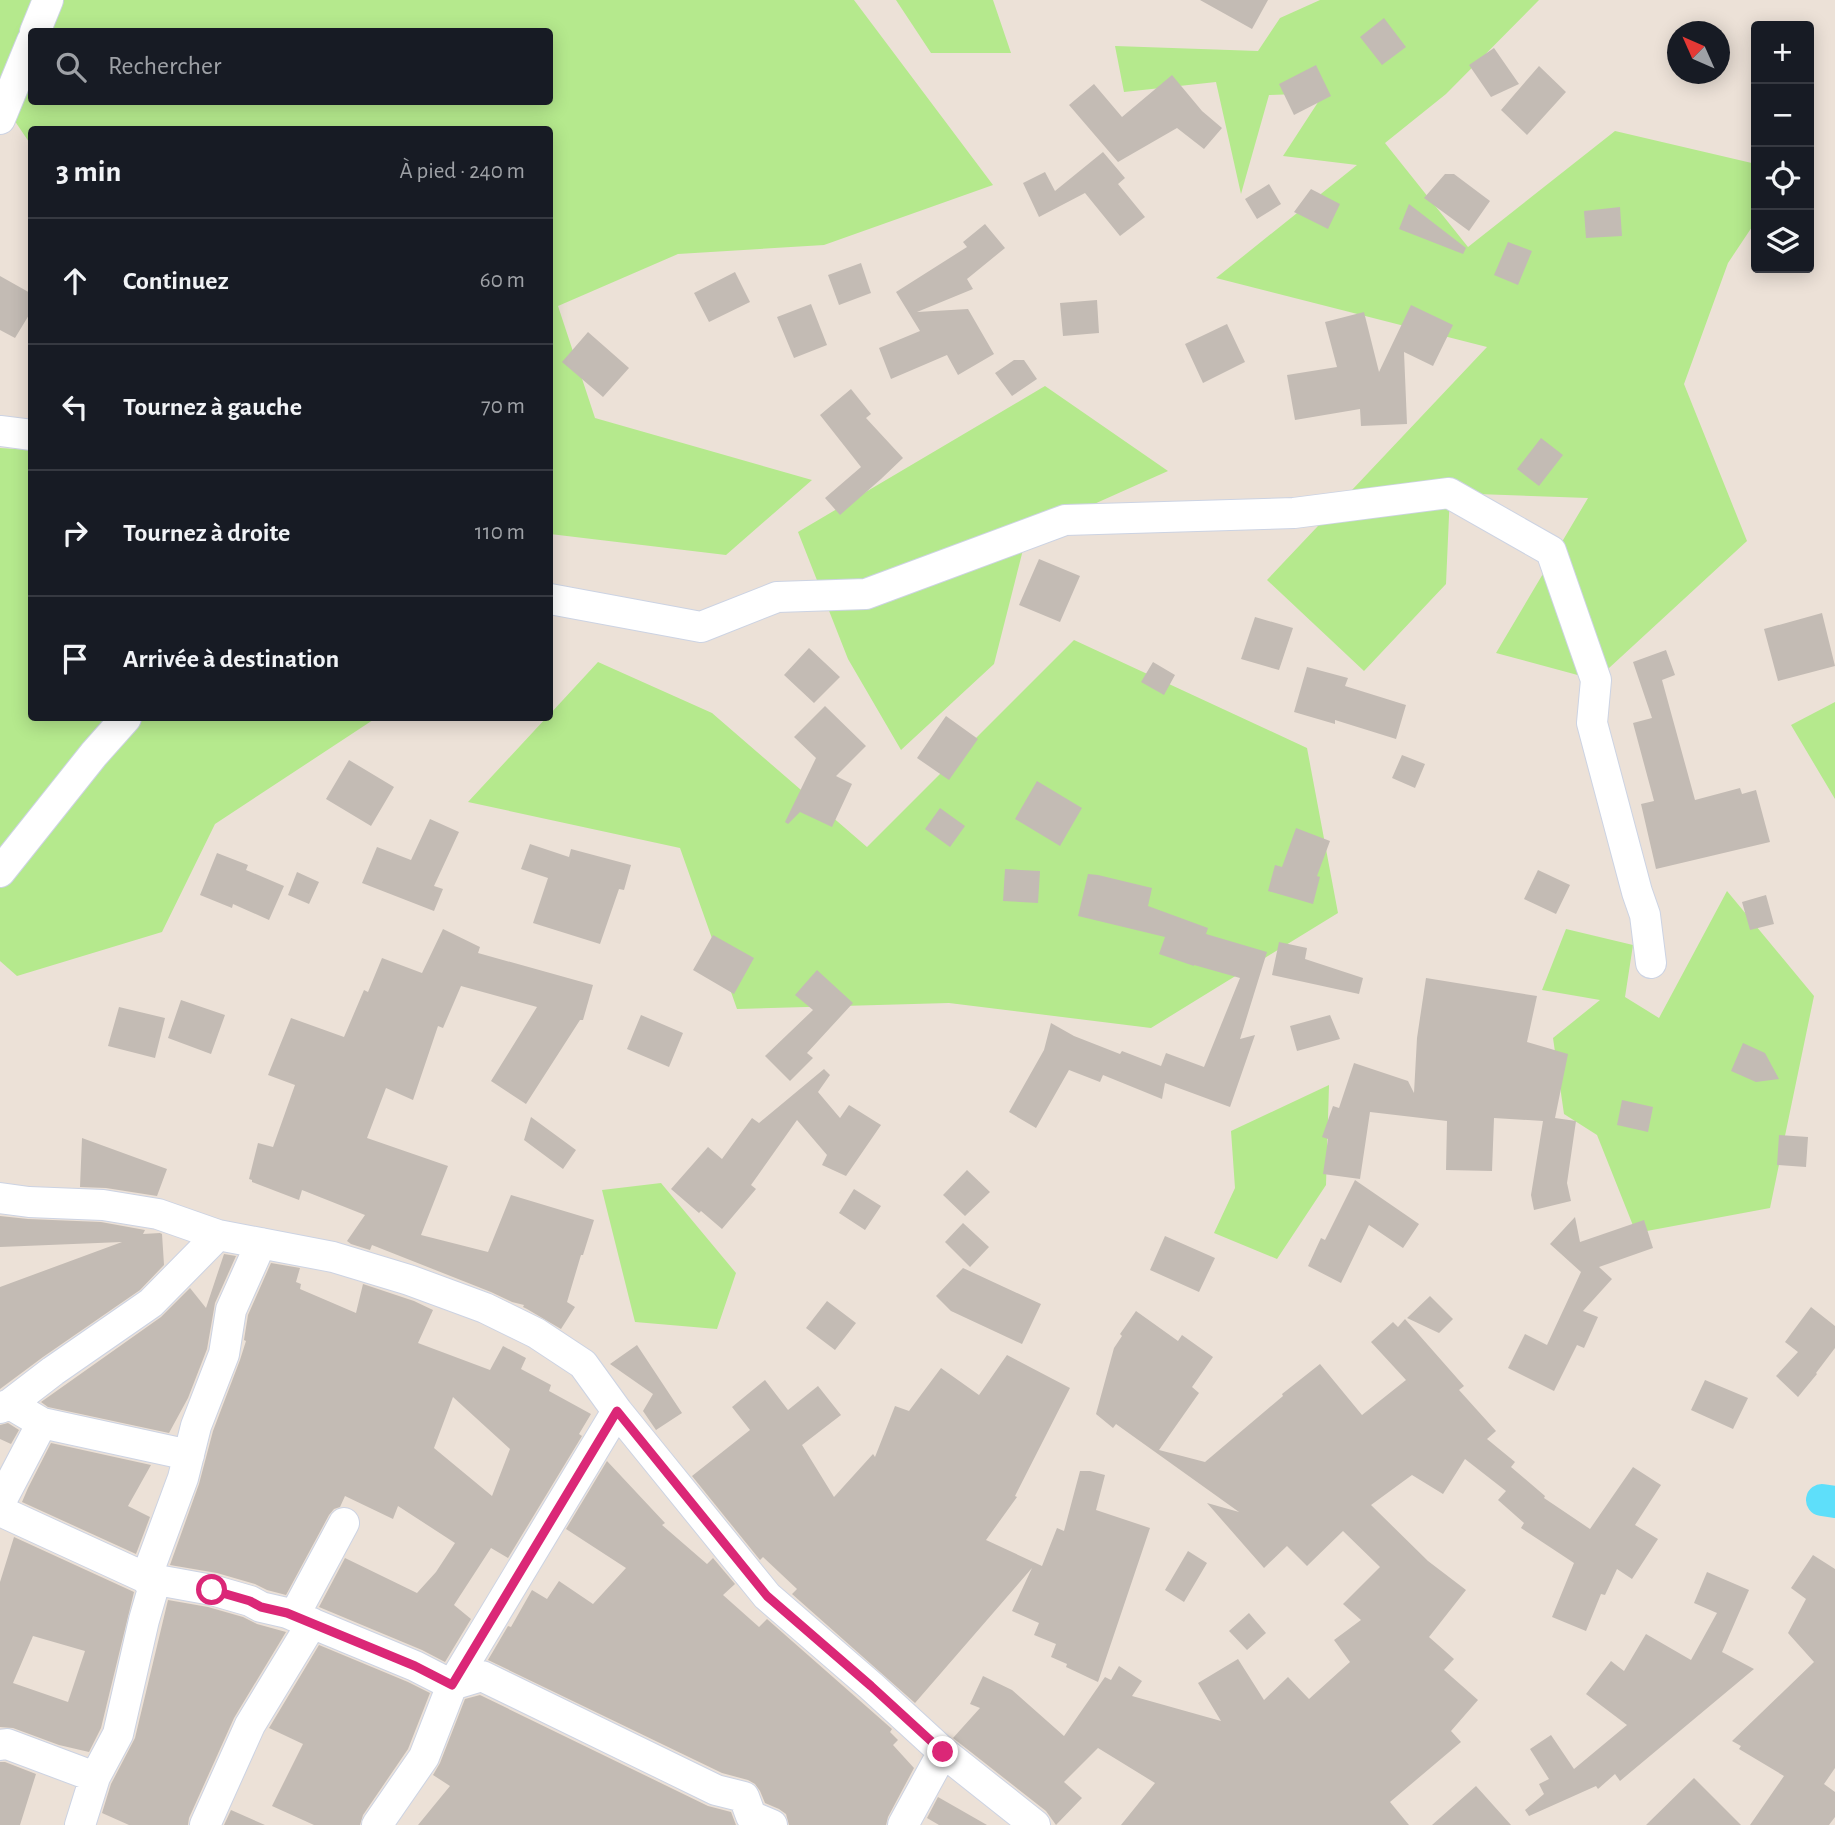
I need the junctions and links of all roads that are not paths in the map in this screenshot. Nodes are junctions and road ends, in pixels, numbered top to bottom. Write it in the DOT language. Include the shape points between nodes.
graph roads {
  1 [pos="48,0"];
  2 [pos="37,28"];
  3 [pos="28,51"];
  4 [pos="0,119"];
  5 [pos="0,431"];
  6 [pos="28,434"];
  7 [pos="553,600"];
  8 [pos="123,721"];
  9 [pos="0,872"];
  10 [pos="1651,963"];
  11 [pos="0,1198"];
  12 [pos="218,1235"];
  13 [pos="261,1242"];
  14 [pos="5,1406"];
  15 [pos="617,1411"];
  16 [pos="42,1423"];
  17 [pos="189,1455"];
  18 [pos="0,1503"];
  19 [pos="0,1511"];
  20 [pos="344,1523"];
  21 [pos="146,1578"];
  22 [pos="303,1620"];
  23 [pos="452,1685"];
  24 [pos="0,1745"];
  25 [pos="943,1752"];
  26 [pos="95,1777"];
  27 [pos="80,1825"];
  28 [pos="205,1825"];
  29 [pos="377,1825"];
  30 [pos="772,1825"];
  31 [pos="903,1825"];
  32 [pos="1035,1825"];
  1 -- 2 [label="street"];
  3 -- 4 [label="street"];
  5 -- 6 [label="street"];
  7 -- 10 [label="street" via="701,627 777,597 866,594 1065,520 1294,513 1450,493 1551,551 1596,680 1592,723 1645,915"];
  8 -- 9 [label="street"];
  11 -- 12 [label="street" via="158,1214"];
  12 -- 13 [label="street"];
  12 -- 14 [label="street" via="151,1303"];
  13 -- 15 [label="street" via="333,1257 485,1308 536,1333 583,1364"];
  13 -- 17 [label="street" via="231,1310 224,1354 195,1426"];
  14 -- 16 [label="street"];
  15 -- 23 [label="street"];
  15 -- 25 [label="street" via="767,1596"];
  16 -- 17 [label="street"];
  16 -- 18 [label="street"];
  17 -- 21 [label="street"];
  19 -- 21 [label="street"];
  20 -- 22 [label="street"];
  21 -- 22 [label="street" via="212,1590"];
  21 -- 26 [label="street" via="153,1589 118,1734"];
  22 -- 23 [label="street"];
  22 -- 28 [label="street"];
  23 -- 29 [label="street" via="424,1757"];
  23 -- 30 [label="street" via="482,1676 716,1790 744,1797 751,1816"];
  24 -- 26 [label="street"];
  25 -- 31 [label="street"];
  25 -- 32 [label="street"];
  26 -- 27 [label="street"];
}
